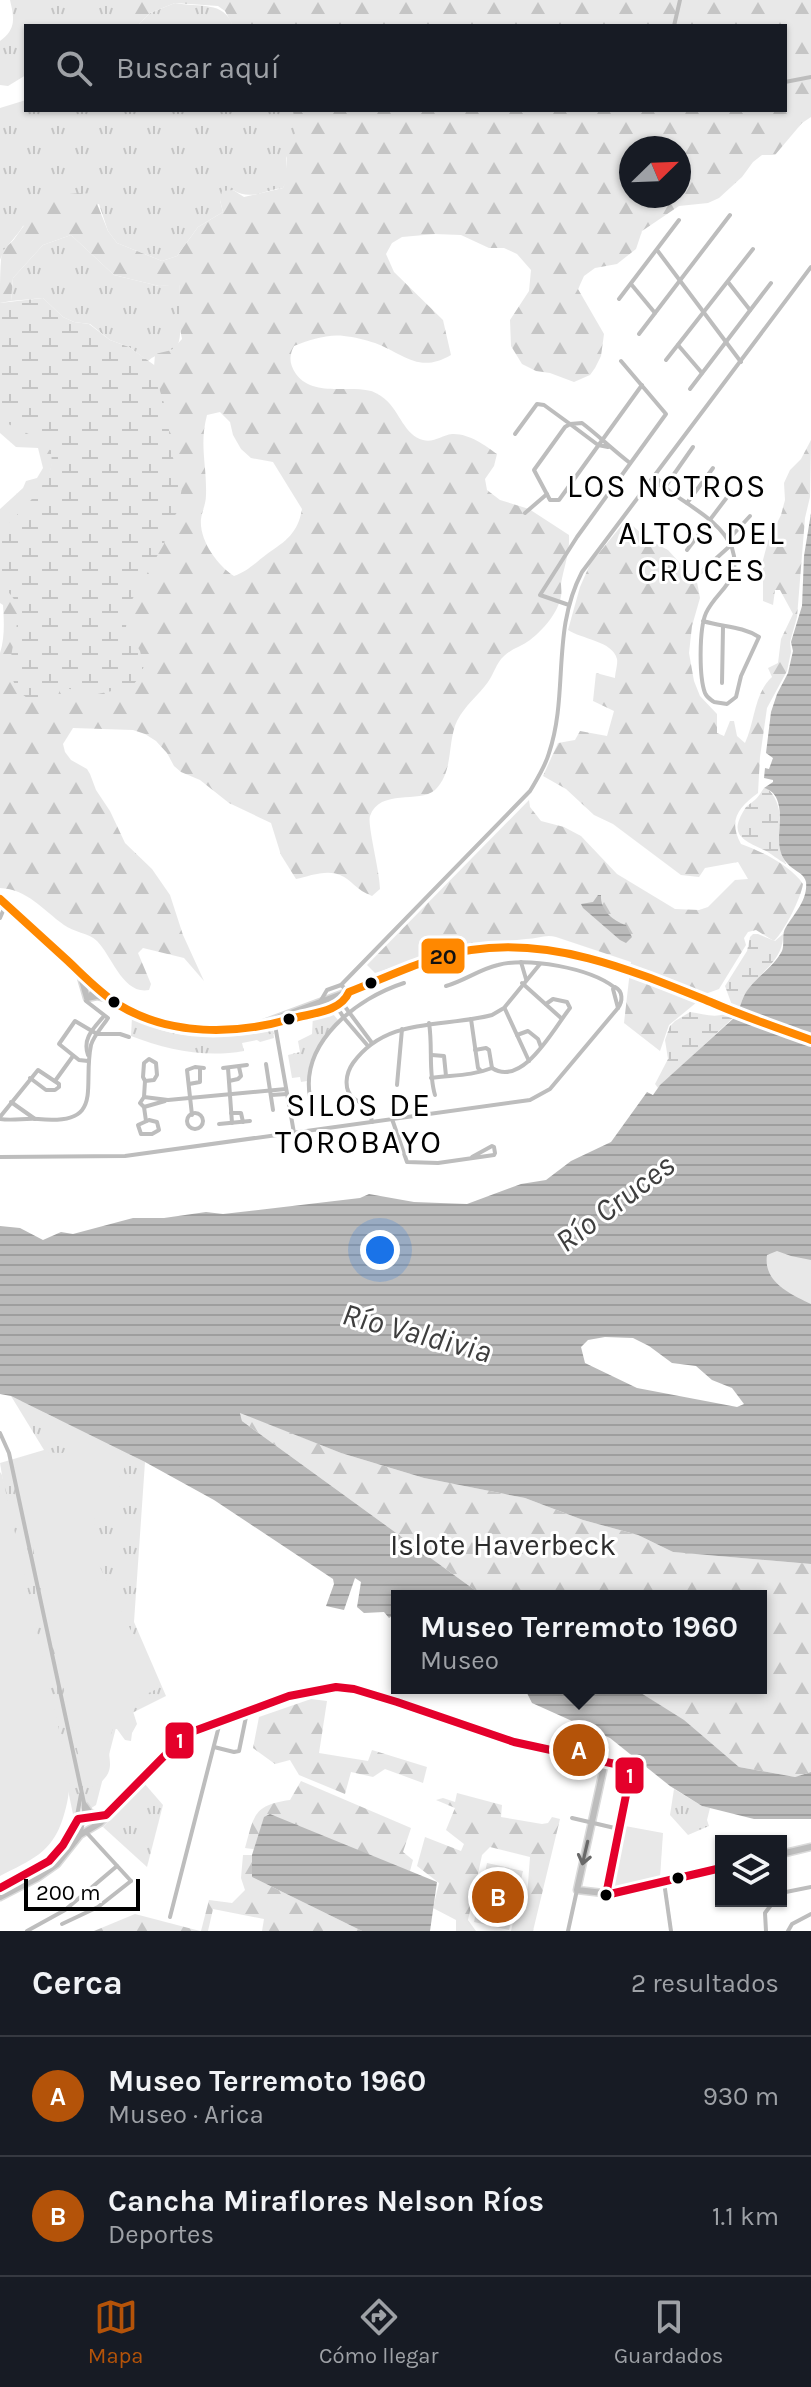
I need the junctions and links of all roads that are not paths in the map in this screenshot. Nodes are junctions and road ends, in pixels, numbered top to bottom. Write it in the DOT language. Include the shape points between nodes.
graph roads {
  1 [pos="680,0"];
  2 [pos="674,24"];
  3 [pos="811,77"];
  4 [pos="787,82"];
  5 [pos="730,215"];
  6 [pos="679,220"];
  7 [pos="753,249"];
  8 [pos="657,250"];
  9 [pos="811,267"];
  10 [pos="680,280"];
  11 [pos="728,282"];
  12 [pos="771,283"];
  13 [pos="631,284"];
  14 [pos="619,299"];
  15 [pos="750,310"];
  16 [pos="704,311"];
  17 [pos="655,313"];
  18 [pos="639,334"];
  19 [pos="726,342"];
  20 [pos="678,345"];
  21 [pos="666,360"];
  22 [pos="621,361"];
  23 [pos="741,362"];
  24 [pos="702,373"];
  25 [pos="642,385"];
  26 [pos="690,389"];
  27 [pos="570,424"];
  28 [pos="515,434"];
  29 [pos="603,438"];
  30 [pos="598,445"];
  31 [pos="608,447"];
  32 [pos="693,447"];
  33 [pos="630,463"];
  34 [pos="713,468"];
  35 [pos="655,477"];
  36 [pos="651,482"];
  37 [pos="658,484"];
  38 [pos="665,487"];
  39 [pos="731,492"];
  40 [pos="547,494"];
  41 [pos="687,503"];
  42 [pos="525,513"];
  43 [pos="750,516"];
  44 [pos="710,520"];
  45 [pos="729,543"];
  46 [pos="687,550"];
  47 [pos="701,572"];
  48 [pos="569,605"];
  49 [pos="703,621"];
  50 [pos="723,627"];
  51 [pos="722,683"];
  52 [pos="2,909"];
  53 [pos="521,962"];
  54 [pos="540,964"];
  55 [pos="78,970"];
  56 [pos="524,981"];
  57 [pos="404,983"];
  58 [pos="341,985"];
  59 [pos="96,986"];
  60 [pos="446,986"];
  61 [pos="349,992"];
  62 [pos="87,998"];
  63 [pos="112,1000"];
  64 [pos="546,1004"];
  65 [pos="323,1005"];
  66 [pos="340,1005"];
  67 [pos="504,1008"];
  68 [pos="349,1013"];
  69 [pos="344,1018"];
  70 [pos="561,1018"];
  71 [pos="471,1019"];
  72 [pos="429,1023"];
  73 [pos="101,1024"];
  74 [pos="275,1025"];
  75 [pos="248,1029"];
  76 [pos="402,1029"];
  77 [pos="91,1032"];
  78 [pos="97,1034"];
  79 [pos="517,1035"];
  80 [pos="129,1037"];
  81 [pos="811,1040"];
  82 [pos="370,1045"];
  83 [pos="541,1047"];
  84 [pos="475,1050"];
  85 [pos="431,1055"];
  86 [pos="73,1056"];
  87 [pos="89,1058"];
  88 [pos="529,1061"];
  89 [pos="266,1064"];
  90 [pos="247,1065"];
  91 [pos="239,1067"];
  92 [pos="492,1068"];
  93 [pos="482,1072"];
  94 [pos="446,1076"];
  95 [pos="30,1078"];
  96 [pos="431,1078"];
  97 [pos="55,1081"];
  98 [pos="145,1081"];
  99 [pos="229,1081"];
  100 [pos="189,1084"];
  101 [pos="397,1085"];
  102 [pos="287,1092"];
  103 [pos="271,1094"];
  104 [pos="435,1095"];
  105 [pos="230,1096"];
  106 [pos="144,1097"];
  107 [pos="310,1097"];
  108 [pos="190,1099"];
  109 [pos="168,1100"];
  110 [pos="11,1102"];
  111 [pos="144,1107"];
  112 [pos="273,1110"];
  113 [pos="231,1113"];
  114 [pos="192,1115"];
  115 [pos="0,1118"];
  116 [pos="35,1119"];
  117 [pos="392,1119"];
  118 [pos="146,1121"];
  119 [pos="372,1122"];
  120 [pos="232,1123"];
  121 [pos="219,1124"];
  122 [pos="294,1133"];
  123 [pos="0,1157"];
  124 [pos="472,1157"];
  125 [pos="0,1433"];
  126 [pos="247,1712"];
  127 [pos="220,1721"];
  128 [pos="214,1747"];
  129 [pos="607,1748"];
  130 [pos="605,1762"];
  131 [pos="81,1791"];
  132 [pos="85,1806"];
  133 [pos="104,1815"];
  134 [pos="84,1818"];
  135 [pos="572,1818"];
  136 [pos="76,1821"];
  137 [pos="592,1823"];
  138 [pos="619,1829"];
  139 [pos="83,1834"];
  140 [pos="811,1847"];
  141 [pos="787,1853"];
  142 [pos="117,1866"];
  143 [pos="715,1869"];
  144 [pos="664,1882"];
  145 [pos="811,1887"];
  146 [pos="0,1888"];
  147 [pos="577,1890"];
  148 [pos="787,1892"];
  149 [pos="606,1895"];
  150 [pos="0,1897"];
  151 [pos="770,1907"];
  152 [pos="811,1914"];
  153 [pos="170,1917"];
  154 [pos="62,1924"];
  155 [pos="27,1931"];
  156 [pos="568,1931"];
  157 [pos="671,1931"];
  158 [pos="766,1931"];
  159 [pos="788,1931"];
  1 -- 2 [label="street"];
  3 -- 4 [label="street"];
  5 -- 10 [label="street"];
  6 -- 8 [label="street"];
  7 -- 11 [label="street"];
  8 -- 10 [label="street"];
  8 -- 13 [label="street"];
  9 -- 23 [label="street"];
  10 -- 16 [label="street"];
  10 -- 17 [label="street"];
  11 -- 15 [label="street"];
  11 -- 16 [label="street"];
  12 -- 15 [label="street"];
  13 -- 14 [label="street"];
  13 -- 17 [label="street"];
  15 -- 19 [label="street"];
  16 -- 19 [label="street"];
  16 -- 20 [label="street"];
  17 -- 18 [label="street"];
  19 -- 23 [label="street"];
  19 -- 24 [label="street"];
  20 -- 21 [label="street"];
  20 -- 24 [label="street"];
  22 -- 25 [label="street"];
  23 -- 35 [label="street"];
  24 -- 26 [label="street"];
  25 -- 29 [label="street"];
  25 -- 33 [label="street" via="666,414"];
  27 -- 28 [label="street" via="537,404"];
  27 -- 29 [label="street" via="582,423"];
  27 -- 30 [label="street"];
  27 -- 40 [label="street" via="534,470"];
  29 -- 30 [label="street"];
  29 -- 31 [label="street"];
  30 -- 31 [label="street"];
  30 -- 40 [label="street" via="559,500 550,500"];
  31 -- 33 [label="street"];
  32 -- 38 [label="street"];
  33 -- 48 [label="street" via="540,595"];
  34 -- 41 [label="street"];
  35 -- 36 [label="street"];
  35 -- 37 [label="street"];
  36 -- 37 [label="street"];
  36 -- 48 [label="street" via="587,565"];
  37 -- 38 [label="street"];
  38 -- 41 [label="street"];
  39 -- 44 [label="street"];
  40 -- 42 [label="street"];
  41 -- 44 [label="street"];
  43 -- 45 [label="street"];
  44 -- 45 [label="street"];
  44 -- 46 [label="street"];
  45 -- 47 [label="street"];
  45 -- 49 [label="street" via="732,579"];
  48 -- 58 [label="street" via="552,744 536,782"];
  49 -- 50 [label="street"];
  49 -- 50 [label="street" via="705,693 722,704 736,697 759,637"];
  50 -- 51 [label="street"];
  52 -- 55 [label="main road" via="20,917"];
  53 -- 54 [label="street"];
  53 -- 56 [label="street"];
  53 -- 60 [label="street" via="493,966"];
  54 -- 56 [label="street"];
  54 -- 117 [label="street" via="601,978 621,996 618,1008 550,1089 537,1098"];
  55 -- 59 [label="main road"];
  55 -- 62 [label="main road"];
  56 -- 64 [label="street"];
  56 -- 67 [label="street"];
  57 -- 68 [label="street"];
  58 -- 61 [label="street"];
  58 -- 65 [label="street" via="327,990"];
  59 -- 62 [label="street"];
  59 -- 63 [label="main road"];
  61 -- 65 [label="main road"];
  61 -- 66 [label="street"];
  61 -- 81 [label="main road" via="449,955 516,947 562,950 622,967"];
  62 -- 63 [label="main road"];
  62 -- 73 [label="street" via="108,1018"];
  63 -- 75 [label="main road" via="168,1024"];
  64 -- 70 [label="street"];
  64 -- 70 [label="street" via="551,999 568,1003"];
  65 -- 66 [label="street"];
  65 -- 74 [label="street"];
  65 -- 75 [label="main road"];
  66 -- 68 [label="street"];
  66 -- 69 [label="street"];
  67 -- 71 [label="street"];
  67 -- 79 [label="street"];
  68 -- 69 [label="street"];
  68 -- 82 [label="street"];
  69 -- 82 [label="street"];
  69 -- 107 [label="street" via="313,1059"];
  70 -- 83 [label="street"];
  71 -- 72 [label="street"];
  71 -- 84 [label="street"];
  72 -- 76 [label="street"];
  72 -- 85 [label="street"];
  73 -- 77 [label="street"];
  73 -- 78 [label="street"];
  74 -- 75 [label="main road"];
  74 -- 102 [label="street"];
  76 -- 82 [label="street"];
  76 -- 101 [label="street"];
  77 -- 78 [label="street"];
  77 -- 86 [label="street" via="75,1021 60,1041"];
  77 -- 87 [label="street"];
  78 -- 80 [label="street"];
  78 -- 87 [label="street"];
  79 -- 83 [label="street" via="528,1031"];
  79 -- 88 [label="street"];
  82 -- 119 [label="street" via="351,1067 347,1085 353,1098 369,1107"];
  83 -- 88 [label="street"];
  84 -- 92 [label="street" via="489,1050"];
  84 -- 93 [label="street"];
  85 -- 94 [label="street" via="444,1056"];
  85 -- 96 [label="street"];
  86 -- 87 [label="street"];
  86 -- 97 [label="street"];
  87 -- 116 [label="street" via="89,1096 82,1109 67,1119"];
  88 -- 92 [label="street" via="509,1071"];
  89 -- 103 [label="street"];
  90 -- 91 [label="street"];
  91 -- 99 [label="street" via="240,1078"];
  91 -- 99 [label="street" via="225,1068"];
  92 -- 93 [label="street"];
  93 -- 94 [label="street"];
  94 -- 96 [label="street"];
  95 -- 97 [label="street" via="39,1070"];
  95 -- 97 [label="street" via="49,1091 58,1088"];
  95 -- 110 [label="street"];
  96 -- 104 [label="street"];
  98 -- 98 [label="street" via="157,1076 153,1060 144,1063"];
  98 -- 106 [label="street"];
  99 -- 105 [label="street"];
  100 -- 100 [label="street" via="200,1082 202,1068 187,1070"];
  100 -- 108 [label="street"];
  102 -- 103 [label="street"];
  102 -- 122 [label="street"];
  103 -- 105 [label="street"];
  103 -- 112 [label="street"];
  105 -- 108 [label="street"];
  105 -- 113 [label="street"];
  106 -- 109 [label="street"];
  106 -- 111 [label="street"];
  108 -- 109 [label="street"];
  108 -- 114 [label="street"];
  109 -- 111 [label="street"];
  110 -- 115 [label="street"];
  110 -- 116 [label="street"];
  111 -- 118 [label="street"];
  113 -- 120 [label="street"];
  113 -- 120 [label="street" via="241,1113 247,1122"];
  115 -- 116 [label="street"];
  117 -- 119 [label="street"];
  117 -- 124 [label="street" via="407,1162"];
  118 -- 118 [label="street" via="155,1120 159,1130 141,1134 138,1125"];
  119 -- 122 [label="street"];
  120 -- 121 [label="street"];
  122 -- 123 [label="street" via="125,1156"];
  124 -- 124 [label="street" via="495,1155 494,1147 492,1146"];
  125 -- 131 [label="street" via="9,1453"];
  126 -- 127 [label="main road"];
  126 -- 128 [label="street" via="239,1751"];
  126 -- 130 [label="main road" via="320,1689 354,1689 514,1742"];
  127 -- 128 [label="street"];
  127 -- 133 [label="main road" via="186,1734"];
  128 -- 153 [label="street"];
  129 -- 130 [label="street"];
  130 -- 137 [label="main road"];
  130 -- 138 [label="main road" via="631,1770"];
  131 -- 132 [label="street"];
  131 -- 136 [label="street"];
  132 -- 133 [label="main road" via="90,1813"];
  132 -- 134 [label="street"];
  133 -- 134 [label="main road"];
  133 -- 139 [label="main road"];
  134 -- 136 [label="main road"];
  134 -- 139 [label="street"];
  135 -- 137 [label="street"];
  136 -- 146 [label="main road" via="53,1857"];
  137 -- 138 [label="street"];
  137 -- 147 [label="main road, one-way"];
  138 -- 149 [label="main road"];
  139 -- 142 [label="street"];
  139 -- 150 [label="main road" via="51,1869"];
  140 -- 141 [label="main road"];
  142 -- 154 [label="street" via="132,1882"];
  142 -- 155 [label="street" via="65,1910"];
  143 -- 144 [label="main road"];
  144 -- 149 [label="main road"];
  144 -- 157 [label="street"];
  145 -- 148 [label="street"];
  147 -- 149 [label="main road"];
  147 -- 156 [label="street"];
  151 -- 158 [label="street"];
  152 -- 159 [label="street"];
}
